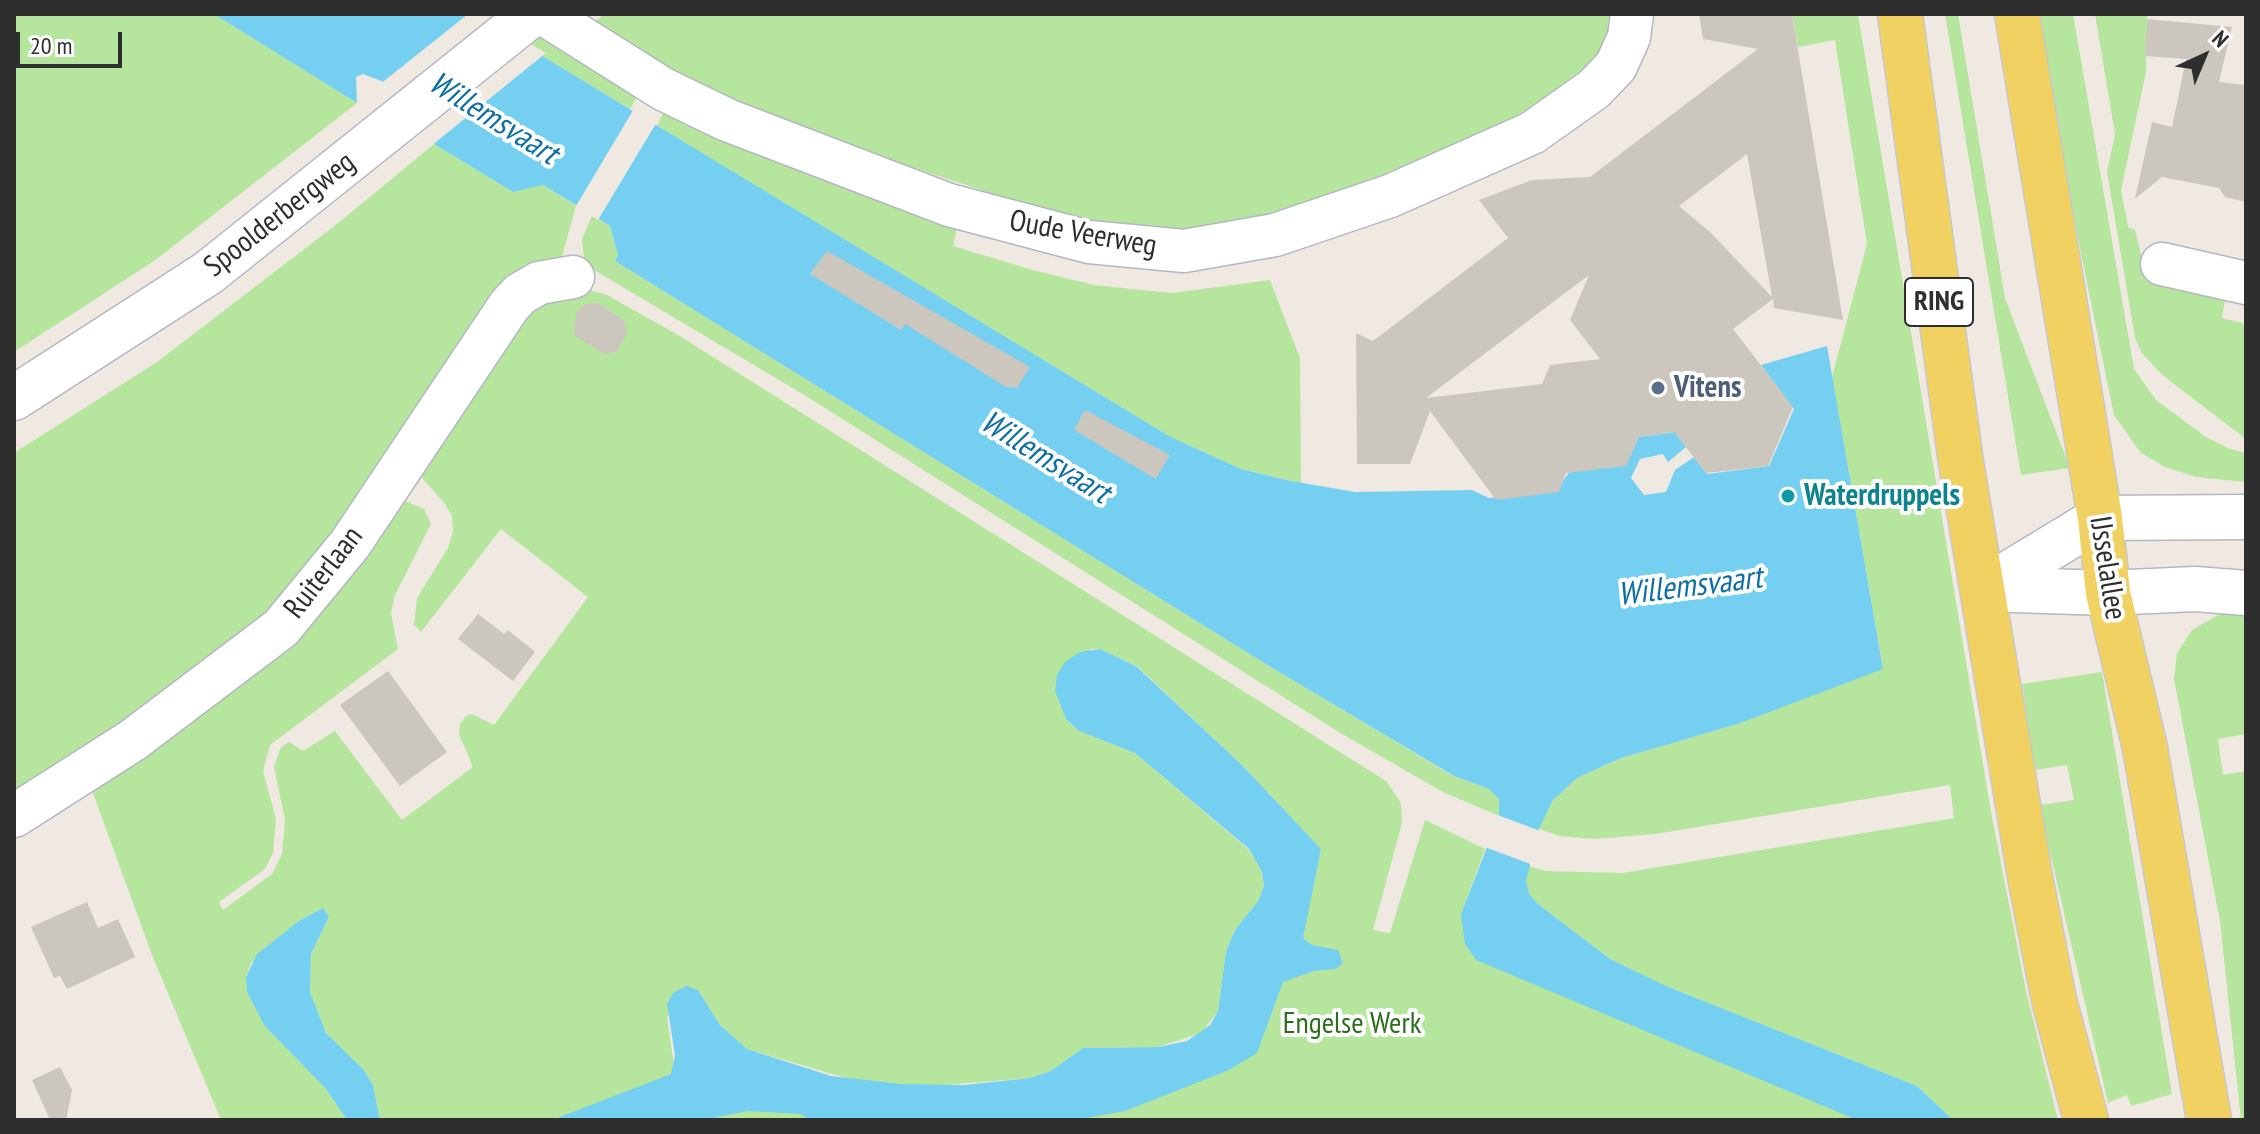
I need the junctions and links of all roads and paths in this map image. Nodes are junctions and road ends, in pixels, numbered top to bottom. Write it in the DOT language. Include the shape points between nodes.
graph roads {
  1 [pos="532,14"];
  2 [pos="544,14"];
  3 [pos="1632,14"];
  4 [pos="1900,14"];
  5 [pos="2017,14"];
  6 [pos="2162,264"];
  7 [pos="573,277"];
  8 [pos="2246,283"];
  9 [pos="14,398"];
  10 [pos="2246,517"];
  11 [pos="2100,518"];
  12 [pos="1983,589"];
  13 [pos="2108,593"];
  14 [pos="2246,593"];
  15 [pos="14,816"];
  16 [pos="2086,1120"];
  17 [pos="2209,1120"];
  1 -- 9 [label="main road, Spoolderbergweg" via="208,273"];
  2 -- 3 [label="street, Oude Veerweg" via="663,89 727,120 949,205 1089,242 1184,251 1275,235 1390,196 1532,133 1594,89 1616,66"];
  4 -- 12 [label="main road, RING"];
  5 -- 11 [label="main road, IJsselallee"];
  6 -- 8 [label="street"];
  7 -- 15 [label="street, Ruiterlaan" via="539,283 509,306 350,544 281,628 133,740"];
  10 -- 11 [label="main road"];
  11 -- 12 [label="main road"];
  11 -- 13 [label="main road, IJsselallee"];
  12 -- 13 [label="main road"];
  12 -- 16 [label="main road, RING" via="2030,877 2054,1000"];
  13 -- 14 [label="main road"];
  13 -- 17 [label="main road, IJsselallee" via="2145,748"];
}
